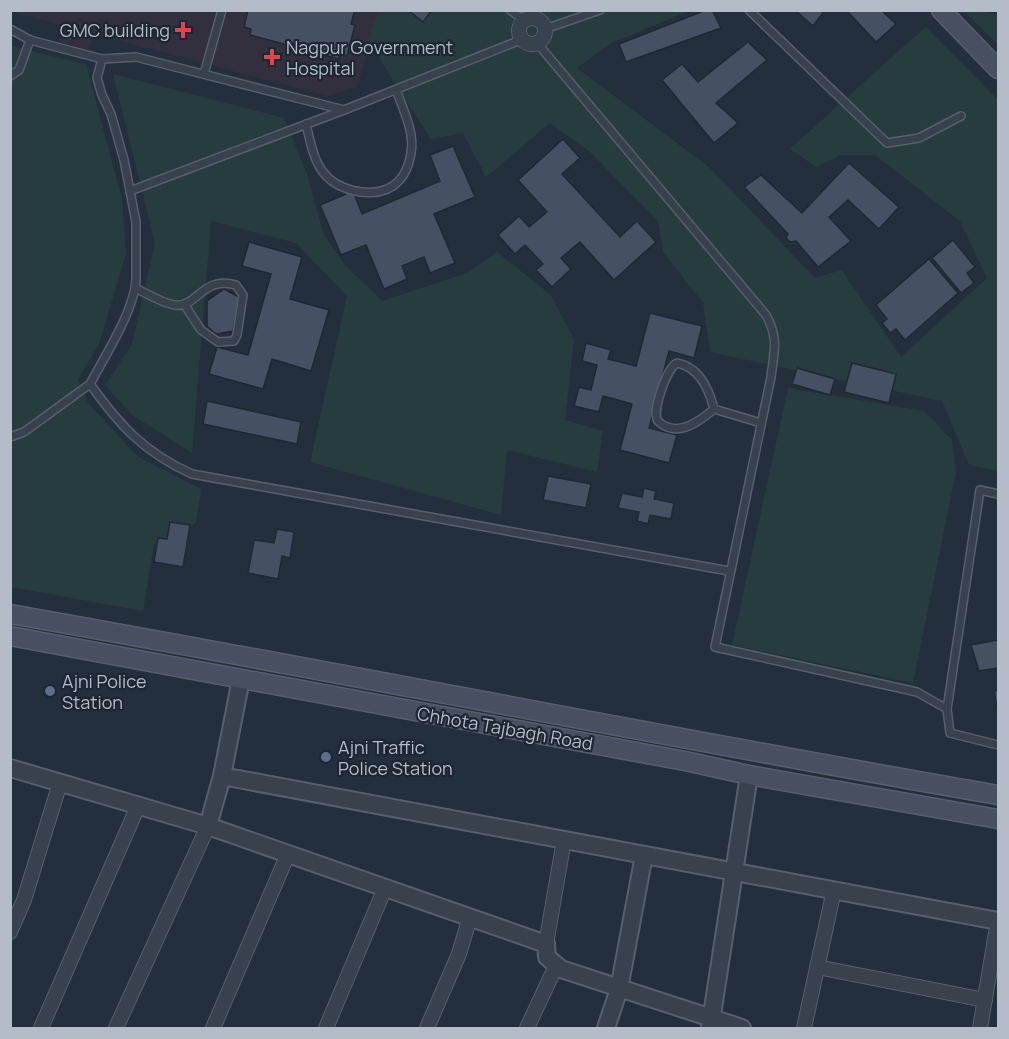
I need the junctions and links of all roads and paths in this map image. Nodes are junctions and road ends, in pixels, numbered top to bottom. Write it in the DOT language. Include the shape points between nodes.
graph roads {
  1 [pos="222,10"];
  2 [pos="510,10"];
  3 [pos="600,10"];
  4 [pos="749,10"];
  5 [pos="942,10"];
  6 [pos="950,10"];
  7 [pos="525,21"];
  8 [pos="10,29"];
  9 [pos="545,29"];
  10 [pos="523,39"];
  11 [pos="30,40"];
  12 [pos="537,43"];
  13 [pos="999,55"];
  14 [pos="102,59"];
  15 [pos="999,69"];
  16 [pos="204,74"];
  17 [pos="10,76"];
  18 [pos="396,90"];
  19 [pos="344,111"];
  20 [pos="961,116"];
  21 [pos="306,124"];
  22 [pos="130,191"];
  23 [pos="135,288"];
  24 [pos="184,304"];
  25 [pos="90,384"];
  26 [pos="714,409"];
  27 [pos="761,423"];
  28 [pos="10,437"];
  29 [pos="999,494"];
  30 [pos="729,572"];
  31 [pos="10,614"];
  32 [pos="10,636"];
  33 [pos="241,679"];
  34 [pos="947,709"];
  35 [pos="999,746"];
  36 [pos="752,752"];
  37 [pos="10,768"];
  38 [pos="749,775"];
  39 [pos="222,776"];
  40 [pos="60,783"];
  41 [pos="999,795"];
  42 [pos="138,806"];
  43 [pos="999,819"];
  44 [pos="208,826"];
  45 [pos="564,840"];
  46 [pos="288,854"];
  47 [pos="644,855"];
  48 [pos="735,872"];
  49 [pos="385,888"];
  50 [pos="834,890"];
  51 [pos="470,917"];
  52 [pos="998,921"];
  53 [pos="10,932"];
  54 [pos="546,944"];
  55 [pos="556,966"];
  56 [pos="817,967"];
  57 [pos="619,989"];
  58 [pos="985,1000"];
  59 [pos="712,1024"];
  60 [pos="41,1029"];
  61 [pos="116,1029"];
  62 [pos="213,1029"];
  63 [pos="326,1029"];
  64 [pos="427,1029"];
  65 [pos="528,1029"];
  66 [pos="606,1029"];
  67 [pos="742,1029"];
  68 [pos="804,1029"];
  69 [pos="980,1029"];
  1 -- 16 [label="lane"];
  2 -- 7 [label="lane"];
  3 -- 9 [label="lane"];
  4 -- 20 [label="lane" via="887,143 919,138"];
  5 -- 15 [label="main road"];
  6 -- 13 [label="main road"];
  7 -- 9 [label="street" via="537,19"];
  7 -- 10 [label="street" via="520,31"];
  8 -- 11 [label="lane"];
  9 -- 12 [label="street"];
  10 -- 12 [label="street"];
  10 -- 18 [label="lane"];
  11 -- 14 [label="lane"];
  11 -- 17 [label="lane" via="19,70"];
  12 -- 27 [label="lane" via="766,315 775,339"];
  14 -- 16 [label="lane" via="135,57"];
  14 -- 22 [label="lane" via="97,78 121,148"];
  16 -- 19 [label="lane"];
  18 -- 19 [label="lane"];
  18 -- 21 [label="lane" via="412,152 403,177 385,190 371,194 341,187 331,180 315,157"];
  19 -- 21 [label="lane"];
  21 -- 22 [label="lane"];
  22 -- 23 [label="lane" via="136,222"];
  23 -- 24 [label="lane" via="174,305"];
  23 -- 25 [label="lane"];
  24 -- 24 [label="lane" via="214,285 236,285 243,295 234,341 218,342 201,330"];
  25 -- 28 [label="lane" via="24,432"];
  25 -- 30 [label="lane" via="140,444 192,474"];
  26 -- 26 [label="lane" via="693,369 686,364 674,365 660,397 658,422 666,427 685,428"];
  26 -- 27 [label="lane"];
  27 -- 30 [label="lane"];
  29 -- 34 [label="lane" via="980,490"];
  30 -- 34 [label="lane" via="715,647 917,692"];
  31 -- 36 [label="main road"];
  32 -- 33 [label="main road, Chhota Tajbagh Road"];
  33 -- 38 [label="main road, Chhota Tajbagh Road"];
  33 -- 39 [label="street"];
  34 -- 35 [label="lane" via="950,733"];
  36 -- 38 [label="main road"];
  36 -- 41 [label="main road"];
  37 -- 40 [label="street"];
  38 -- 43 [label="main road, Chhota Tajbagh Road"];
  38 -- 48 [label="street"];
  39 -- 44 [label="street"];
  39 -- 45 [label="street"];
  40 -- 42 [label="street"];
  40 -- 53 [label="street" via="34,871"];
  42 -- 44 [label="street"];
  42 -- 60 [label="street"];
  44 -- 46 [label="street"];
  44 -- 61 [label="street"];
  45 -- 47 [label="street"];
  45 -- 54 [label="street"];
  46 -- 49 [label="street"];
  46 -- 62 [label="street"];
  47 -- 48 [label="street"];
  47 -- 57 [label="street"];
  48 -- 50 [label="street"];
  48 -- 59 [label="street"];
  49 -- 51 [label="street"];
  49 -- 63 [label="street"];
  50 -- 52 [label="street"];
  50 -- 56 [label="street"];
  51 -- 54 [label="street"];
  51 -- 64 [label="street"];
  52 -- 58 [label="street"];
  54 -- 55 [label="street" via="548,957"];
  55 -- 57 [label="street"];
  55 -- 65 [label="street"];
  56 -- 58 [label="street"];
  56 -- 68 [label="street"];
  57 -- 59 [label="street"];
  57 -- 66 [label="street"];
  58 -- 69 [label="street"];
  59 -- 67 [label="street"];
}
